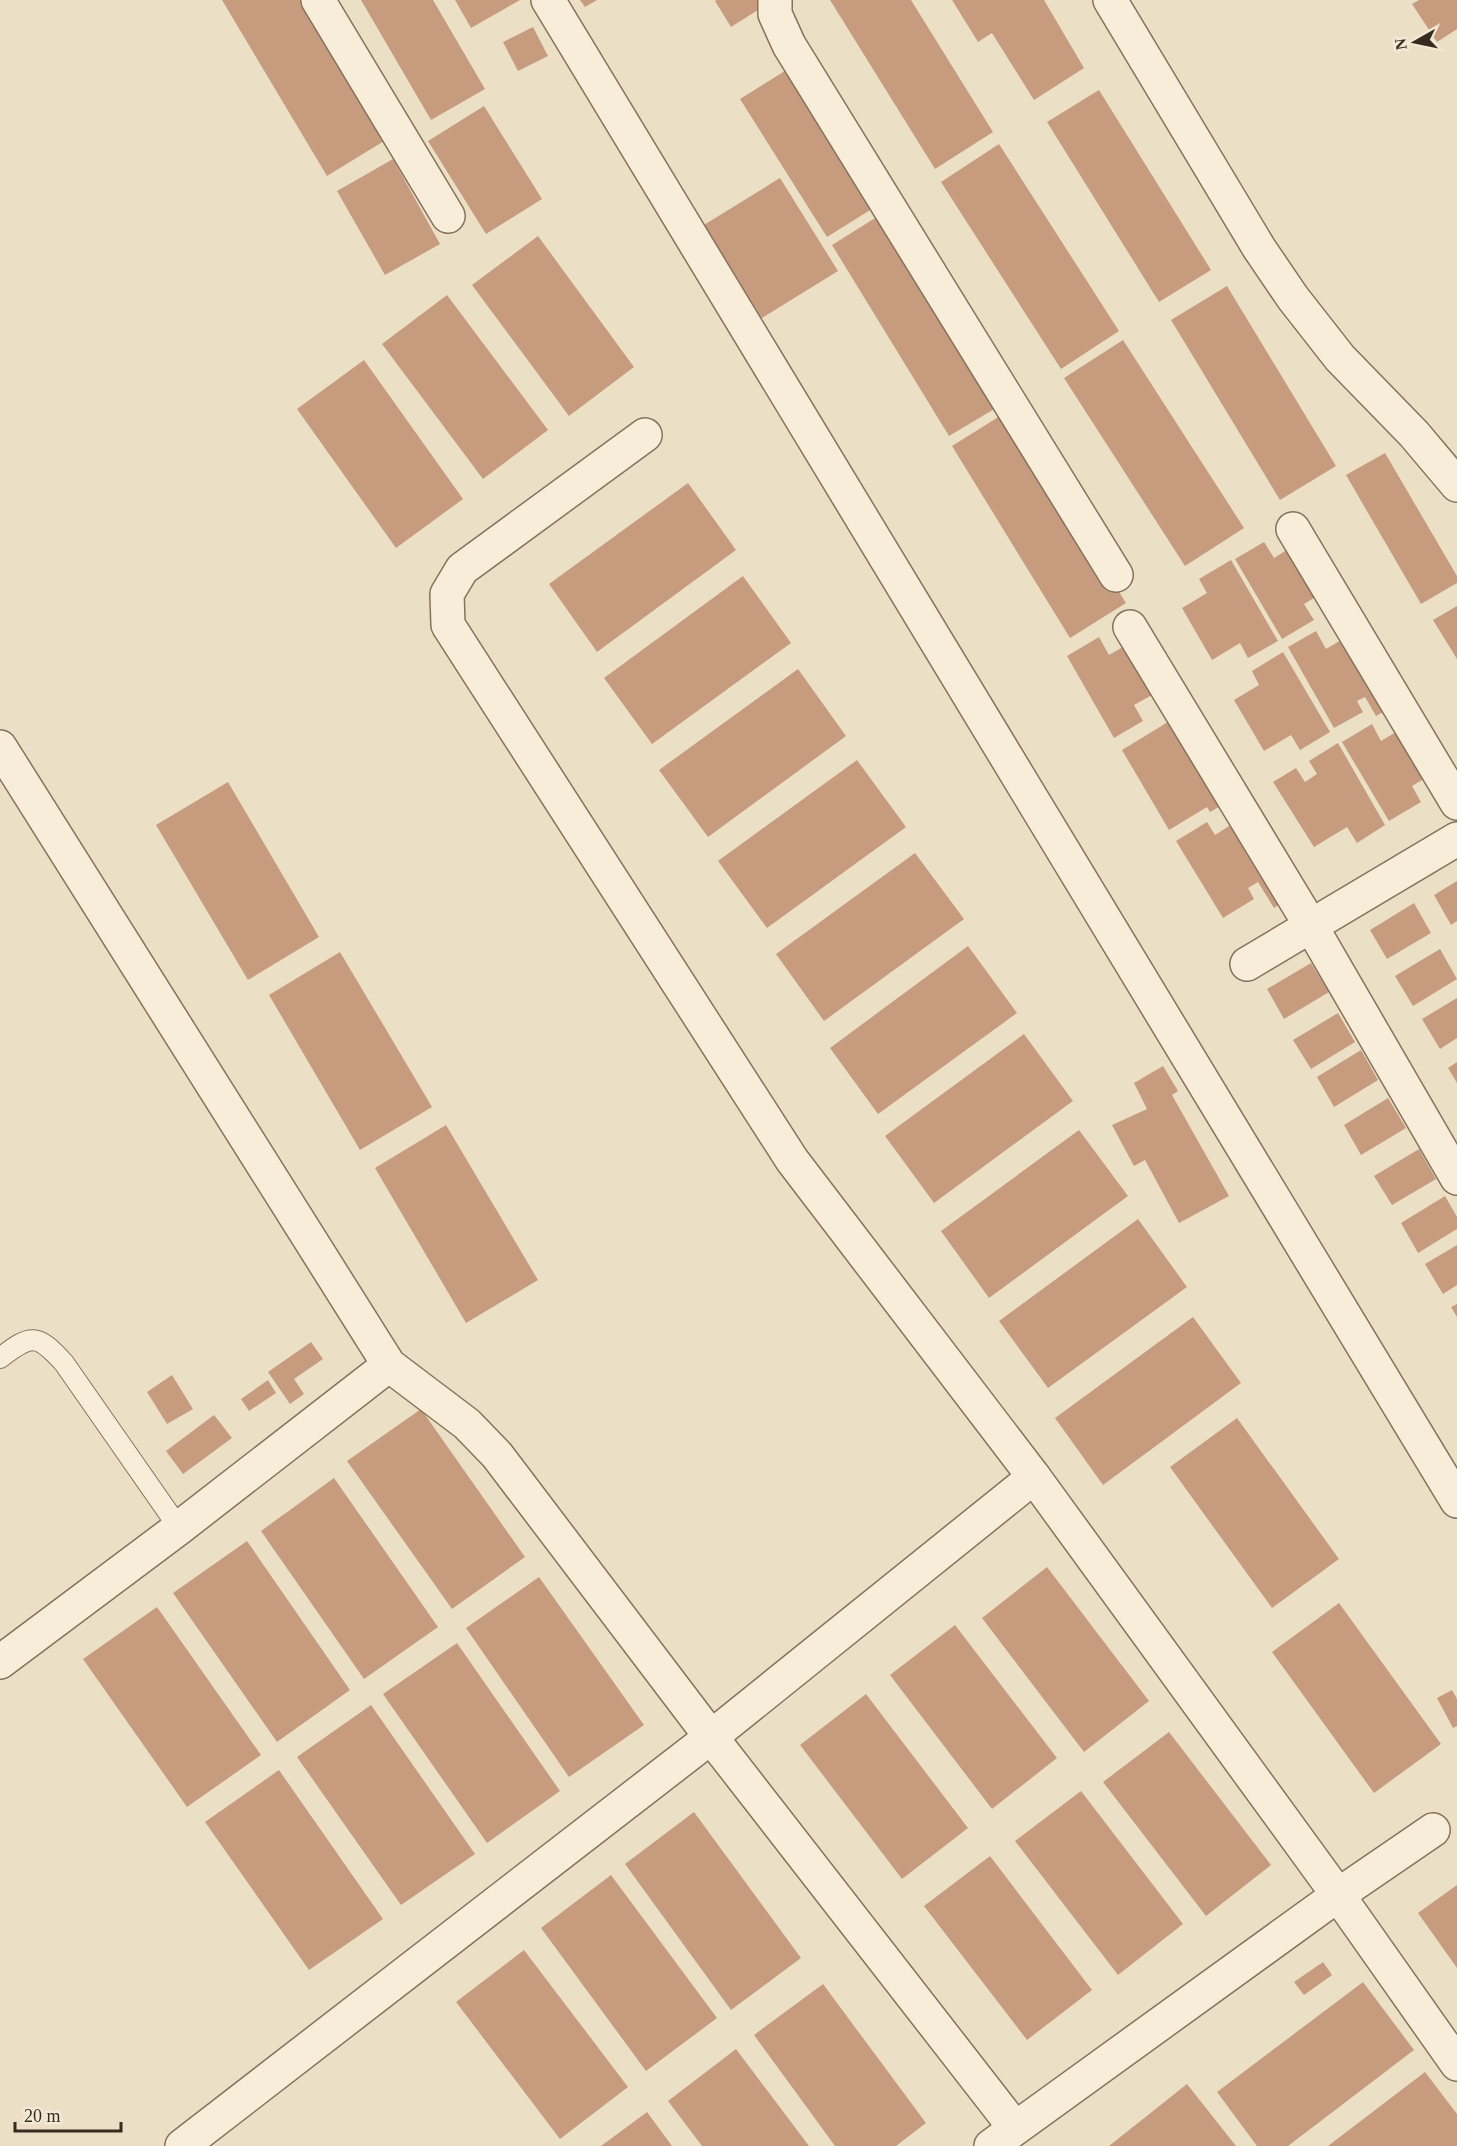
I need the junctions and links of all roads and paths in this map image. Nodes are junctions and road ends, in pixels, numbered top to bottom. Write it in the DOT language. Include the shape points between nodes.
graph roads {
  1 [pos="318,0"];
  2 [pos="548,0"];
  3 [pos="775,0"];
  4 [pos="1110,0"];
  5 [pos="448,216"];
  6 [pos="645,435"];
  7 [pos="1457,484"];
  8 [pos="1293,529"];
  9 [pos="1116,575"];
  10 [pos="1130,627"];
  11 [pos="0,747"];
  12 [pos="1457,803"];
  13 [pos="1457,839"];
  14 [pos="1311,926"];
  15 [pos="1246,964"];
  16 [pos="1457,1178"];
  17 [pos="0,1358"];
  18 [pos="389,1365"];
  19 [pos="1034,1477"];
  20 [pos="1457,1501"];
  21 [pos="180,1528"];
  22 [pos="0,1662"];
  23 [pos="711,1737"];
  24 [pos="1433,1830"];
  25 [pos="1338,1895"];
  26 [pos="1457,2064"];
  27 [pos="1003,2137"];
  28 [pos="182,2146"];
  1 -- 5 [label="street"];
  2 -- 20 [label="street"];
  3 -- 9 [label="street" via="775,14 789,45"];
  4 -- 7 [label="street" via="1293,298 1340,358"];
  6 -- 19 [label="street" via="462,569 447,594 448,625 792,1160"];
  8 -- 12 [label="street"];
  10 -- 14 [label="street"];
  11 -- 18 [label="street"];
  13 -- 14 [label="street"];
  14 -- 15 [label="street"];
  14 -- 16 [label="street"];
  17 -- 21 [label="lane" via="20,1343 35,1339 49,1346"];
  18 -- 21 [label="street"];
  18 -- 23 [label="street" via="467,1424 497,1455"];
  19 -- 23 [label="street"];
  19 -- 25 [label="street"];
  21 -- 22 [label="street"];
  23 -- 27 [label="street"];
  23 -- 28 [label="street"];
  24 -- 25 [label="street"];
  25 -- 26 [label="street"];
  25 -- 27 [label="street"];
}
